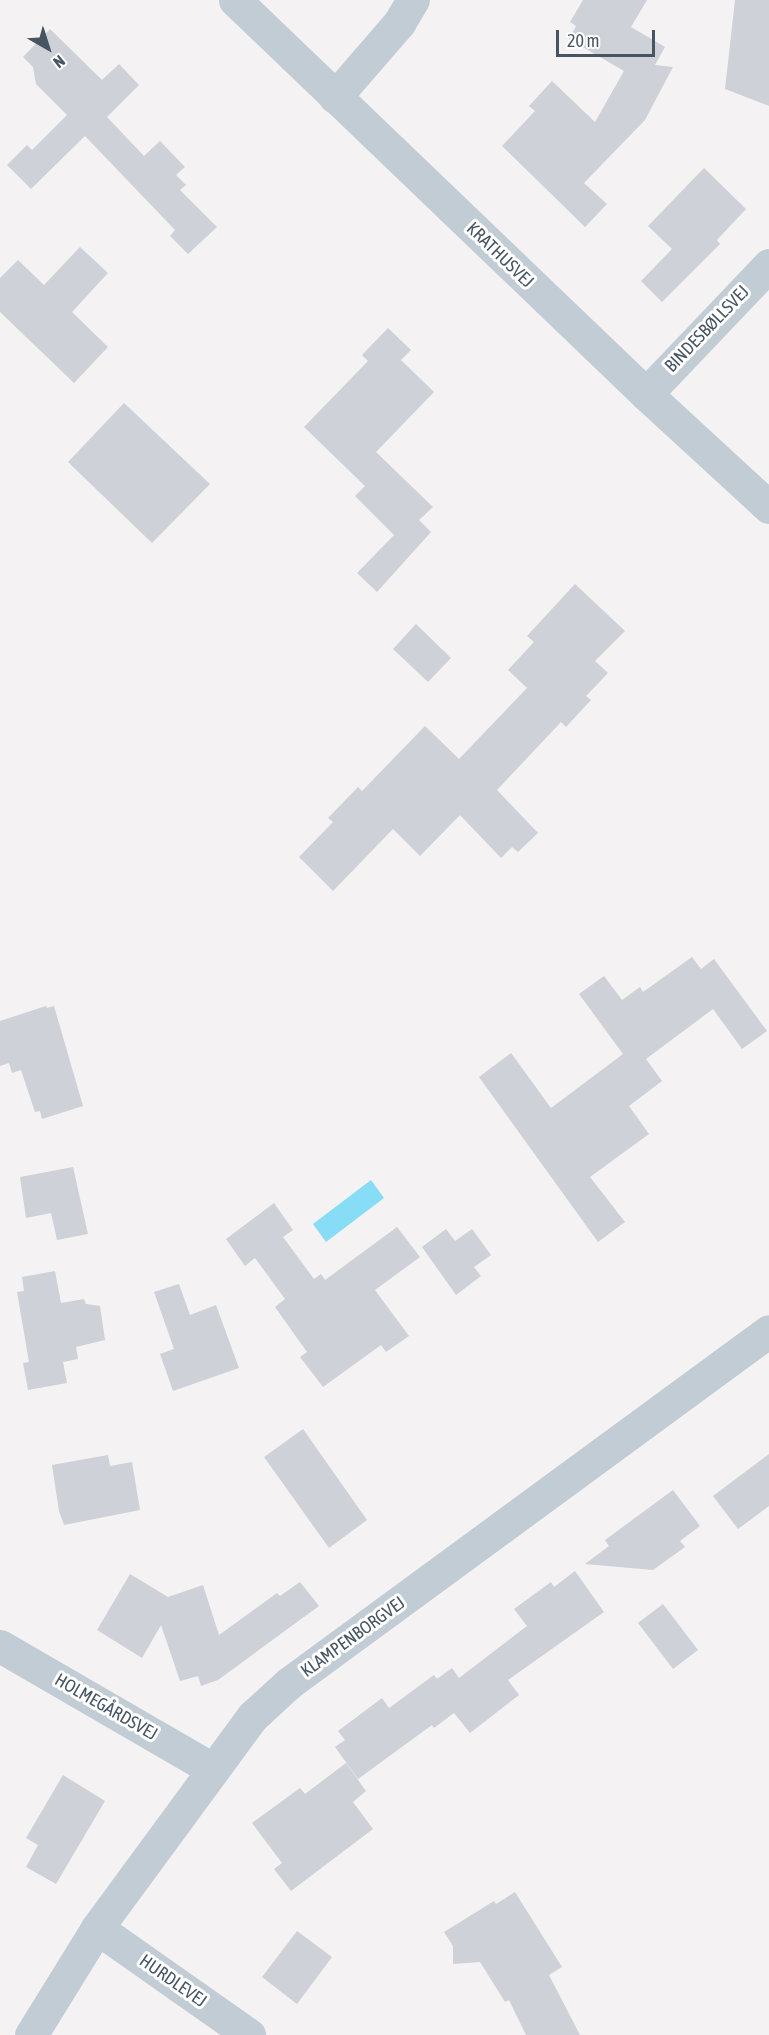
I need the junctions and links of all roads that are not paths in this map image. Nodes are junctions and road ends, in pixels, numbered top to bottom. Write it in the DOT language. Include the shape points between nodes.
graph roads {
  1 [pos="235,0"];
  2 [pos="413,0"];
  3 [pos="335,98"];
  4 [pos="769,265"];
  5 [pos="646,394"];
  6 [pos="769,507"];
  7 [pos="769,1331"];
  8 [pos="0,1646"];
  9 [pos="212,1769"];
  10 [pos="97,1928"];
  11 [pos="31,2035"];
  12 [pos="249,2035"];
  1 -- 3 [label="street, KRATHUSVEJ"];
  2 -- 3 [label="street" via="399,23"];
  3 -- 5 [label="street, KRATHUSVEJ"];
  4 -- 5 [label="street, BINDESBØLLSVEJ"];
  5 -- 6 [label="street, KRATHUSVEJ"];
  7 -- 9 [label="street, KLAMPENBORGVEJ" via="289,1683 252,1716"];
  8 -- 9 [label="street, HOLMEGÅRDSVEJ"];
  9 -- 10 [label="street, KLAMPENBORGVEJ"];
  10 -- 11 [label="street, KLAMPENBORGVEJ"];
  10 -- 12 [label="street, HURDLEVEJ"];
}
